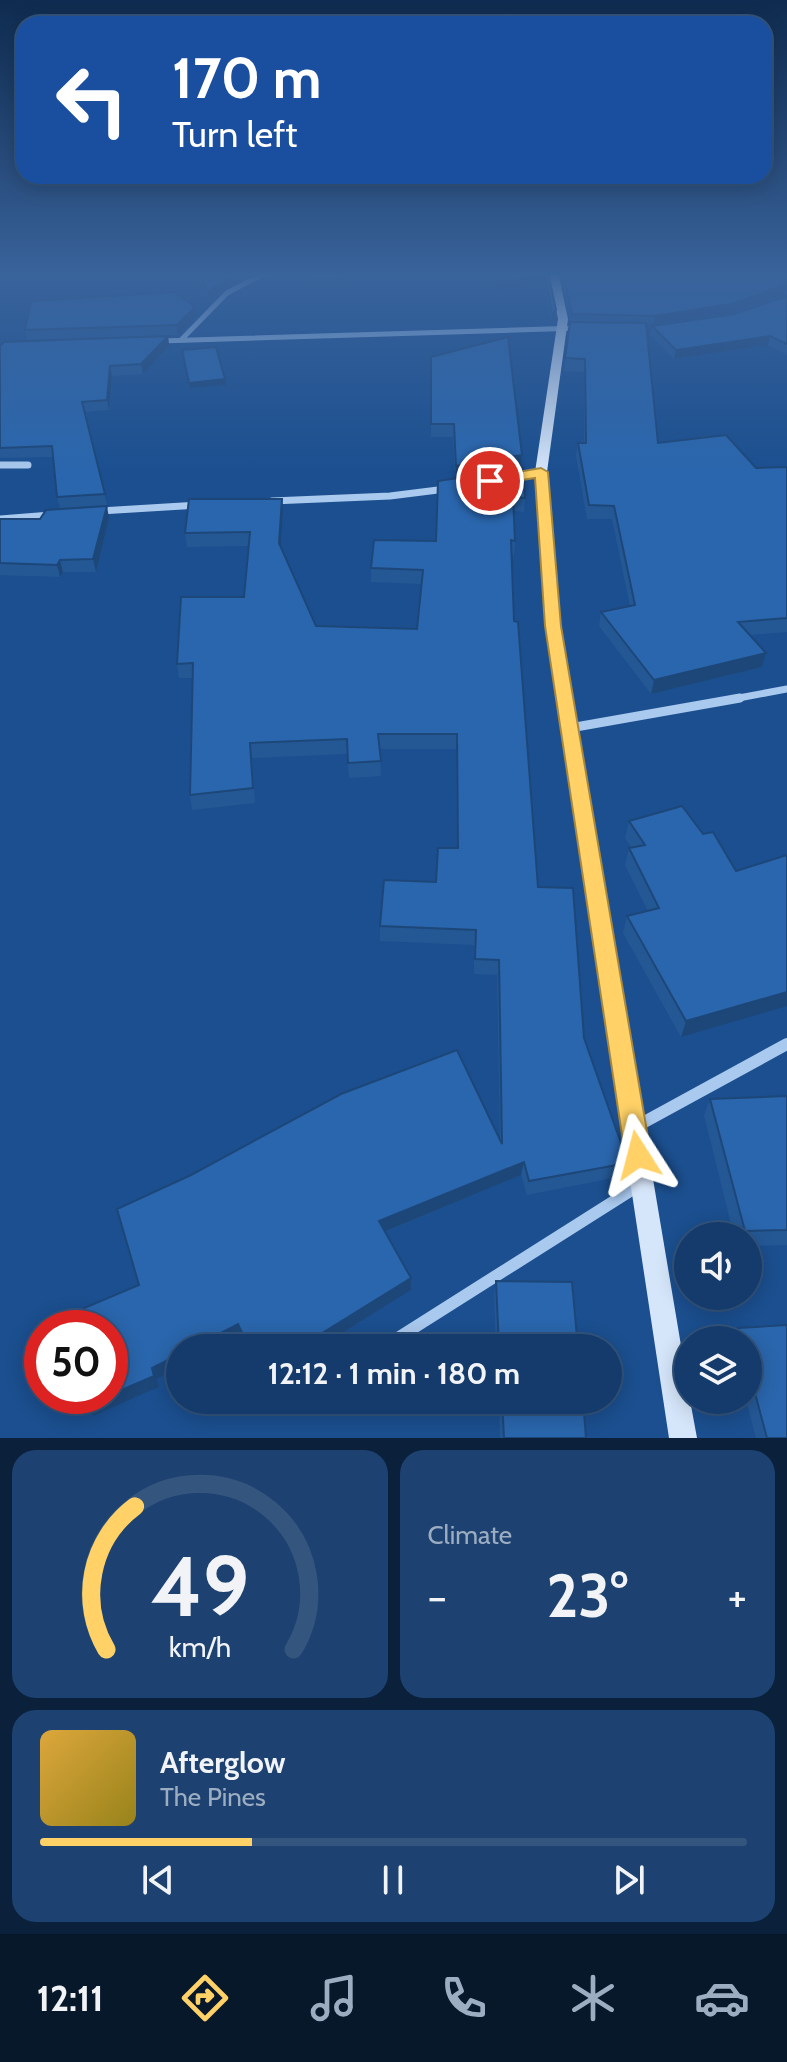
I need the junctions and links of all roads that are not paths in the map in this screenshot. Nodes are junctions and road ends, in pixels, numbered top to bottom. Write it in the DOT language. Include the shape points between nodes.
graph roads {
  1 [pos="209,339"];
  2 [pos="560,339"];
  3 [pos="181,340"];
  4 [pos="151,341"];
  5 [pos="0,465"];
  6 [pos="28,465"];
  7 [pos="541,472"];
  8 [pos="500,479"];
  9 [pos="456,488"];
  10 [pos="263,501"];
  11 [pos="203,505"];
  12 [pos="97,512"];
  13 [pos="67,513"];
  14 [pos="0,519"];
  15 [pos="787,689"];
  16 [pos="570,728"];
  17 [pos="787,1044"];
  18 [pos="634,1127"];
  19 [pos="643,1183"];
  20 [pos="404,1334"];
  21 [pos="683,1438"];
  1 -- 3 [label="street"];
  2 -- 7 [label="main road"];
  3 -- 4 [label="street"];
  5 -- 6 [label="street"];
  7 -- 8 [label="street"];
  7 -- 16 [label="main road" via="553,626"];
  9 -- 10 [label="street"];
  11 -- 12 [label="street"];
  13 -- 14 [label="street"];
  15 -- 16 [label="street"];
  16 -- 18 [label="main road"];
  17 -- 18 [label="street"];
  18 -- 19 [label="main road"];
  19 -- 20 [label="street"];
  19 -- 21 [label="main road"];
}
